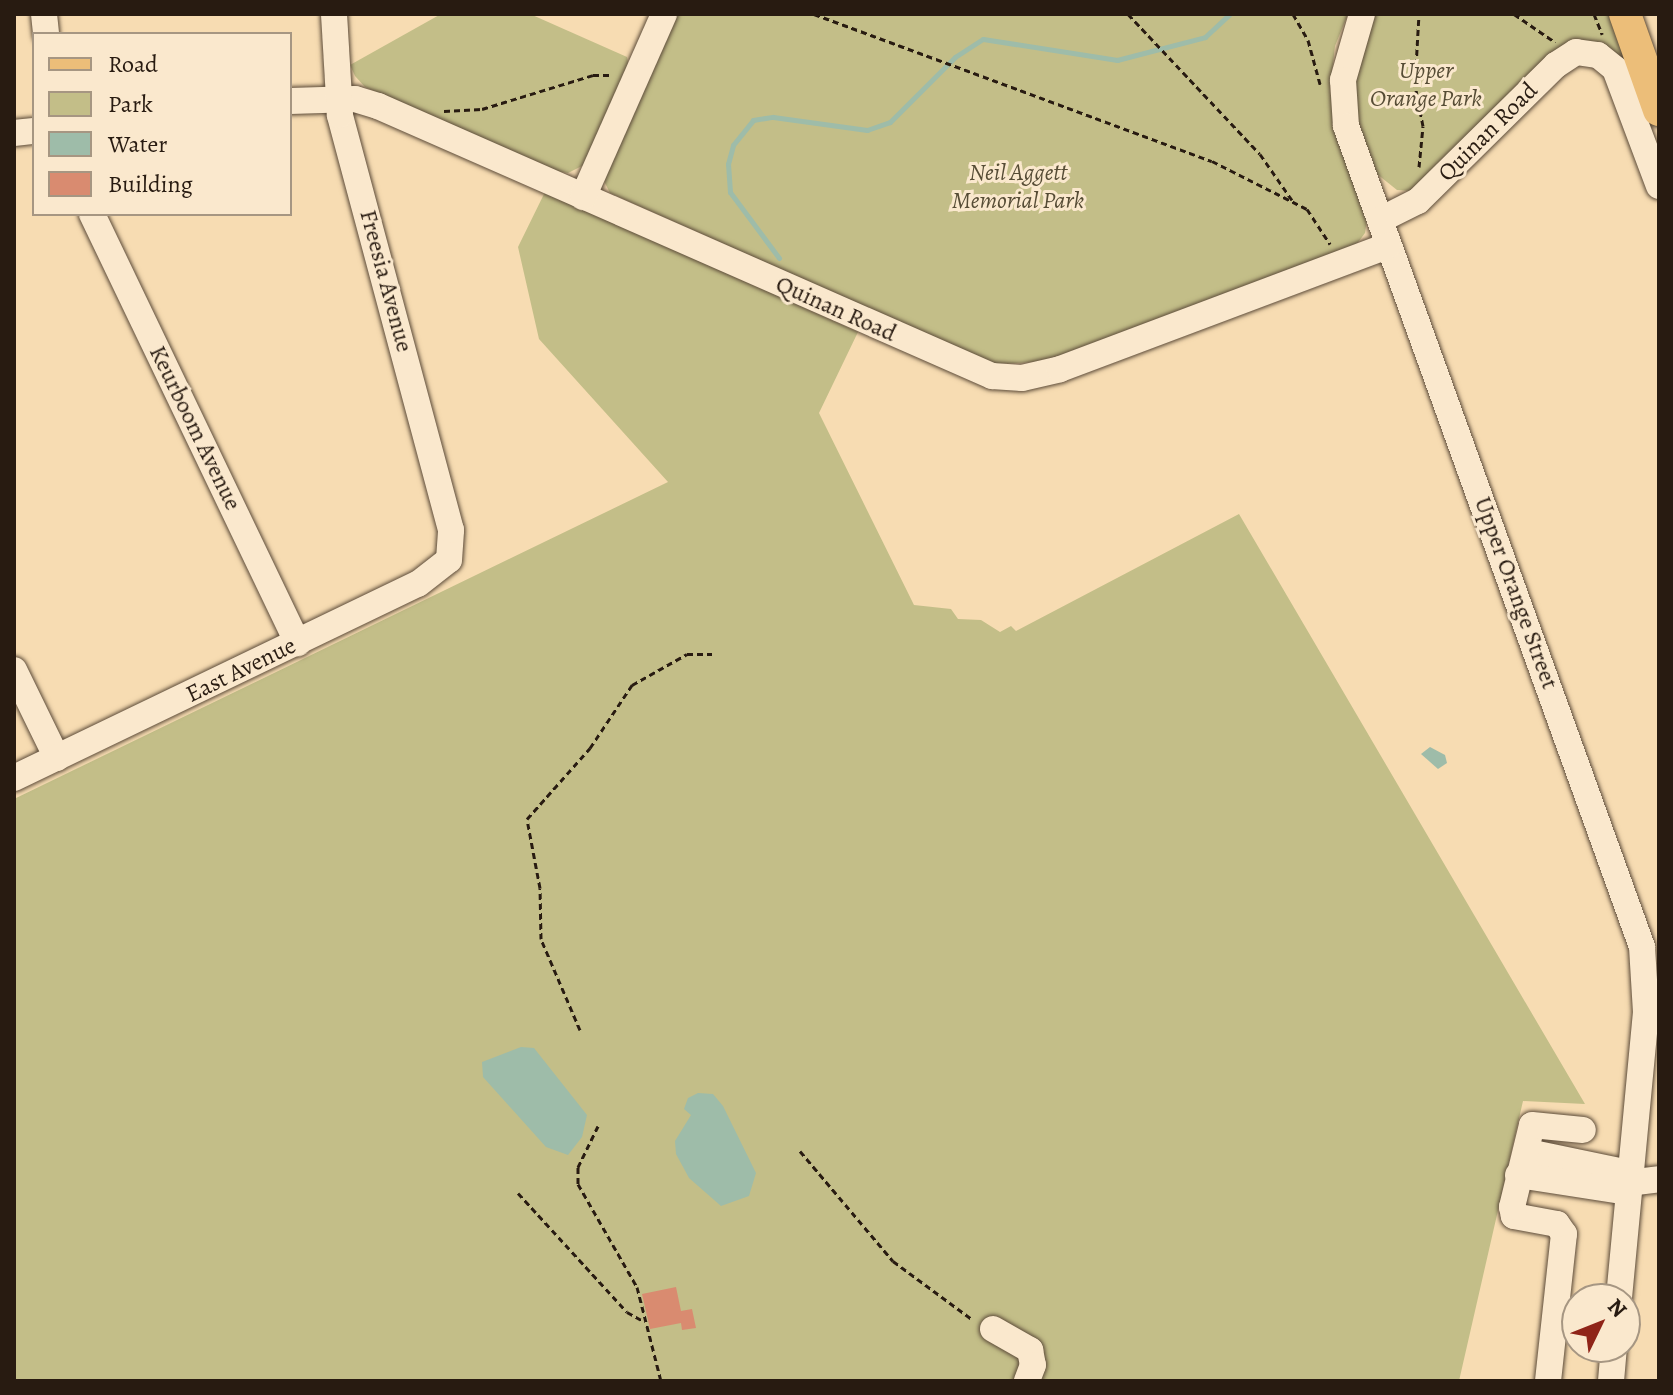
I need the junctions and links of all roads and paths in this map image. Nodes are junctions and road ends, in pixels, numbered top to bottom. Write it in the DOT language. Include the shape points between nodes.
graph roads {
  1 [pos="334,14"];
  2 [pos="664,14"];
  3 [pos="814,14"];
  4 [pos="1128,14"];
  5 [pos="1293,14"];
  6 [pos="1362,14"];
  7 [pos="1419,14"];
  8 [pos="1514,14"];
  9 [pos="1625,14"];
  10 [pos="1642,14"];
  11 [pos="1587,53"];
  12 [pos="1659,60"];
  13 [pos="636,75"];
  14 [pos="1321,88"];
  15 [pos="340,98"];
  16 [pos="292,101"];
  17 [pos="1659,110"];
  18 [pos="422,125"];
  19 [pos="1659,186"];
  20 [pos="1426,194"];
  21 [pos="583,197"];
  22 [pos="1293,201"];
  23 [pos="93,216"];
  24 [pos="1380,220"];
  25 [pos="1388,246"];
  26 [pos="1345,262"];
  27 [pos="453,546"];
  28 [pos="298,643"];
  29 [pos="712,654"];
  30 [pos="14,670"];
  31 [pos="57,758"];
  32 [pos="14,778"];
  33 [pos="580,1030"];
  34 [pos="598,1126"];
  35 [pos="1583,1130"];
  36 [pos="800,1151"];
  37 [pos="1523,1163"];
  38 [pos="1659,1179"];
  39 [pos="1628,1183"];
  40 [pos="518,1193"];
  41 [pos="1620,1283"];
  42 [pos="643,1321"];
  43 [pos="993,1329"];
  44 [pos="661,1381"];
  45 [pos="1027,1381"];
  46 [pos="1548,1381"];
  1 -- 15 [label="street, Freesia Avenue"];
  2 -- 13 [label="street"];
  3 -- 22 [label="path" via="1212,161"];
  4 -- 22 [label="path" via="1260,154"];
  5 -- 14 [label="path" via="1308,40"];
  6 -- 24 [label="street, Upper Orange Street" via="1346,56 1343,105"];
  7 -- 20 [label="path" via="1415,85"];
  8 -- 11 [label="path"];
  9 -- 17 [label="main road"];
  10 -- 12 [label="main road"];
  11 -- 19 [label="street" via="1615,69"];
  11 -- 20 [label="street, Quinan Road" via="1556,65"];
  13 -- 18 [label="path" via="593,75 482,109 426,112"];
  13 -- 21 [label="street"];
  15 -- 16 [label="street, Quinan Road"];
  15 -- 18 [label="street, Quinan Road" via="378,106"];
  15 -- 27 [label="street, Freesia Avenue" via="340,115"];
  18 -- 21 [label="street, Quinan Road"];
  20 -- 24 [label="street, Quinan Road" via="1403,212"];
  21 -- 26 [label="street, Quinan Road" via="972,370 1007,378 1060,369"];
  22 -- 26 [label="path" via="1307,209"];
  23 -- 28 [label="street, Keurboom Avenue"];
  24 -- 25 [label="street, Upper Orange Street"];
  25 -- 26 [label="street, Quinan Road"];
  25 -- 39 [label="street, Upper Orange Street" via="1642,947 1646,1012"];
  27 -- 28 [label="street, East Avenue" via="449,560 434,576"];
  28 -- 31 [label="street, East Avenue"];
  29 -- 33 [label="path" via="687,654 632,685 590,748 527,819 540,888 541,939"];
  30 -- 31 [label="street"];
  31 -- 32 [label="street, East Avenue"];
  34 -- 42 [label="path" via="578,1167 578,1184 593,1218 629,1270"];
  35 -- 37 [label="street" via="1532,1125"];
  36 -- 43 [label="path" via="893,1261 920,1285"];
  37 -- 39 [label="street"];
  37 -- 46 [label="street" via="1514,1216 1557,1224 1564,1234"];
  38 -- 39 [label="street"];
  39 -- 41 [label="street, Upper Orange Street"];
  40 -- 42 [label="path" via="627,1312"];
  42 -- 44 [label="path"];
  43 -- 45 [label="street" via="1030,1350 1033,1365"];
}
